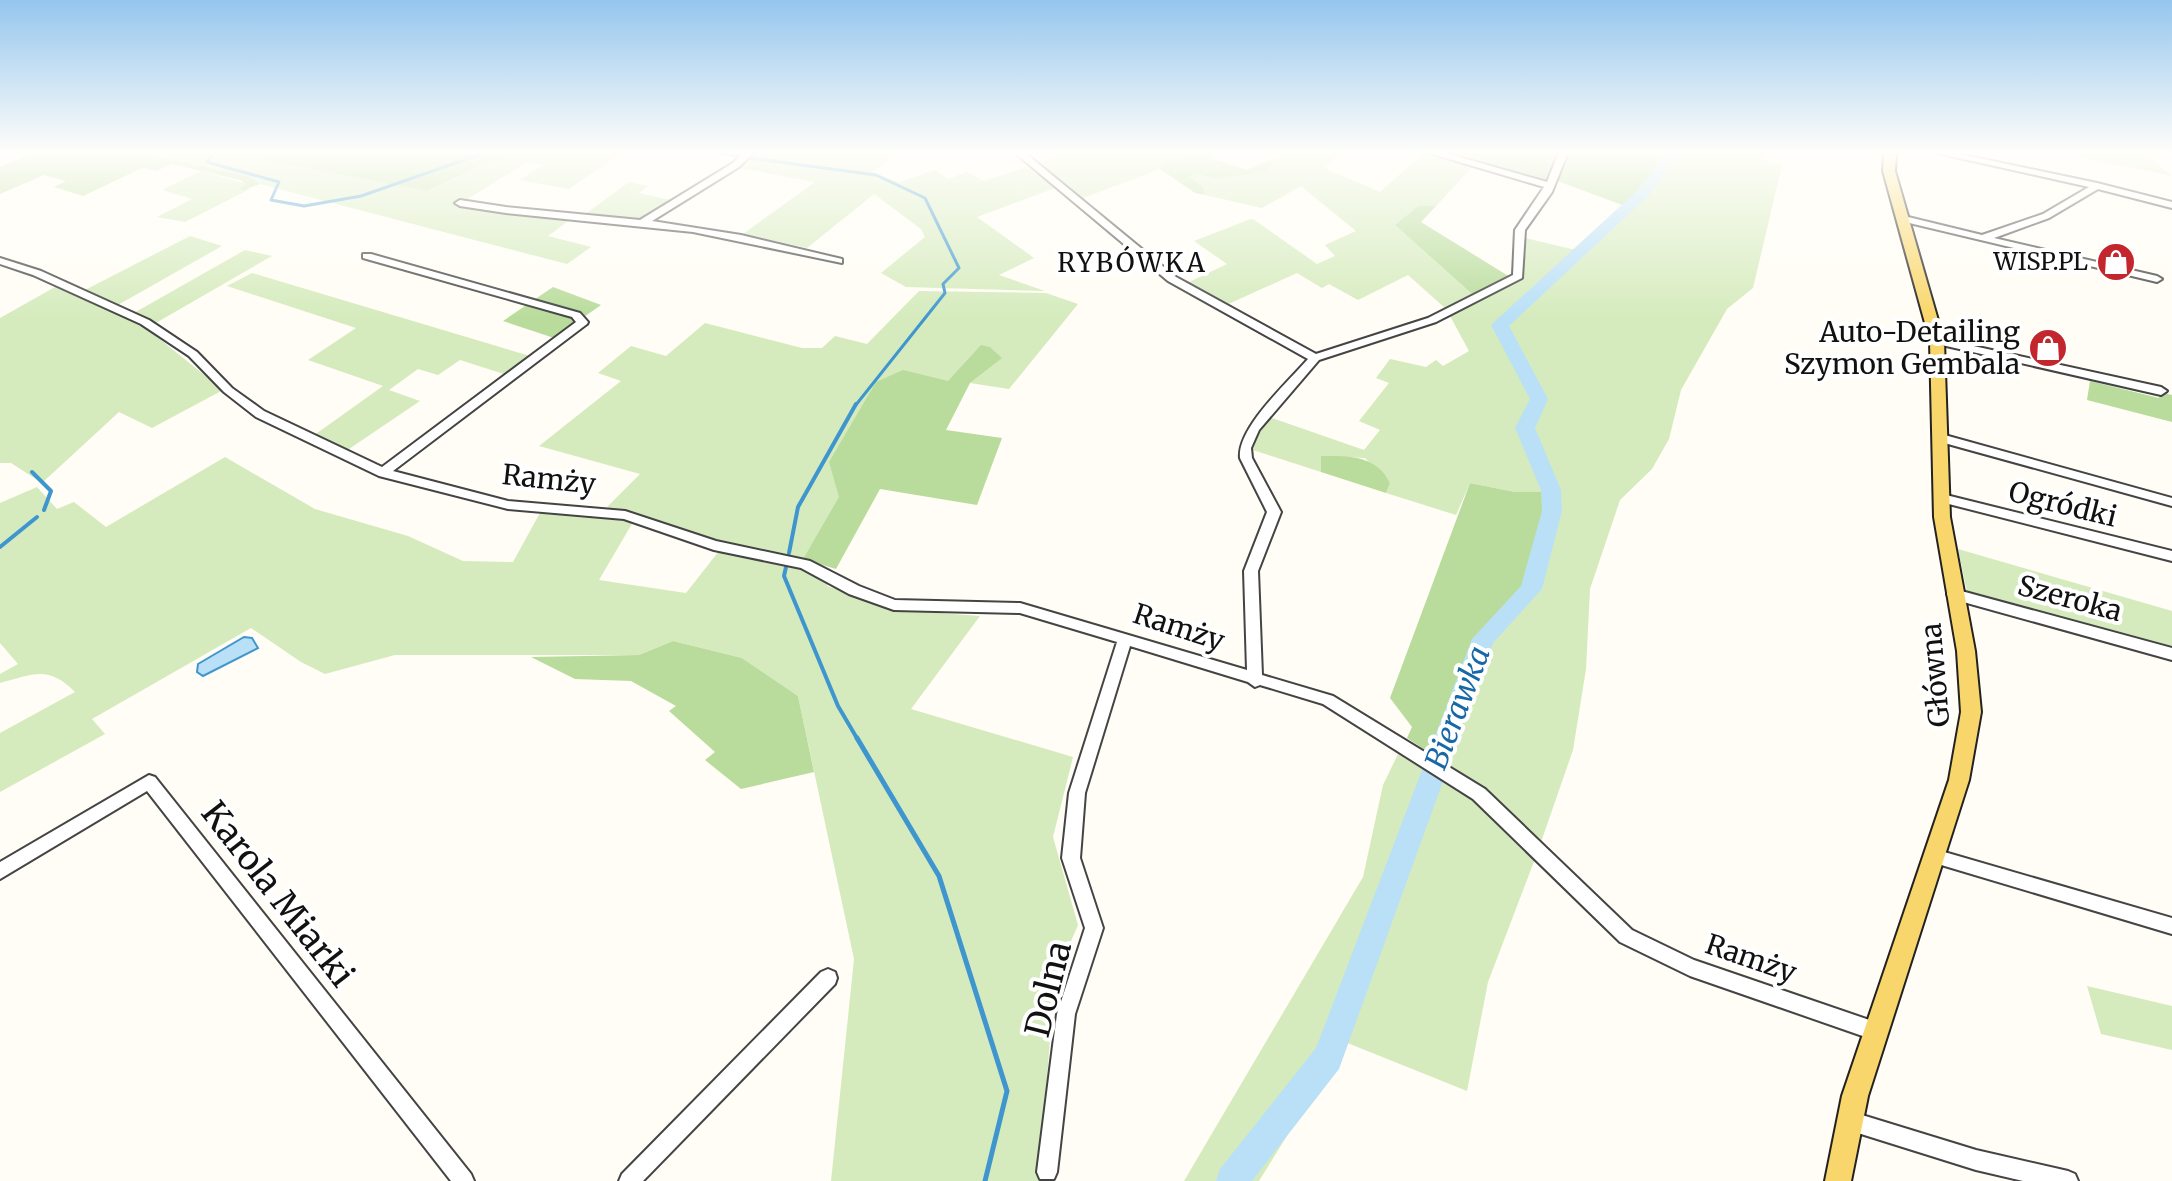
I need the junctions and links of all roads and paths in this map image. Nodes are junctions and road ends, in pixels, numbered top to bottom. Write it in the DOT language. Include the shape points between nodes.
graph roads {
  1 [pos="489,207"];
  2 [pos="667,207"];
  3 [pos="1085,207"];
  4 [pos="1536,207"];
  5 [pos="1900,207"];
  6 [pos="2061,207"];
  7 [pos="1904,219"];
  8 [pos="643,222"];
  9 [pos="1983,238"];
  10 [pos="367,256"];
  11 [pos="0,261"];
  12 [pos="838,261"];
  13 [pos="2157,279"];
  14 [pos="1937,341"];
  15 [pos="1315,358"];
  16 [pos="2161,391"];
  17 [pos="1941,438"];
  18 [pos="383,473"];
  19 [pos="1942,498"];
  20 [pos="2172,502"];
  21 [pos="2172,556"];
  22 [pos="1954,594"];
  23 [pos="1125,639"];
  24 [pos="2172,654"];
  25 [pos="1255,681"];
  26 [pos="1934,856"];
  27 [pos="0,871"];
  28 [pos="2172,926"];
  29 [pos="828,978"];
  30 [pos="1877,1032"];
  31 [pos="1849,1121"];
  32 [pos="1047,1172"];
  33 [pos="464,1181"];
  34 [pos="629,1181"];
  35 [pos="1838,1181"];
  36 [pos="2068,1181"];
  1 -- 8 [label="street"];
  2 -- 8 [label="street"];
  3 -- 15 [label="street" via="1172,279"];
  4 -- 15 [label="street" via="1520,230 1518,276 1432,320"];
  5 -- 7 [label="main road, Główna"];
  6 -- 9 [label="street"];
  7 -- 9 [label="street"];
  7 -- 14 [label="main road, Główna"];
  8 -- 12 [label="street" via="744,237"];
  9 -- 13 [label="street"];
  10 -- 18 [label="street" via="576,315 583,322"];
  11 -- 18 [label="street, Ramży" via="145,322 193,354 260,414"];
  14 -- 16 [label="street"];
  14 -- 17 [label="main road, Główna"];
  15 -- 25 [label="street" via="1245,448 1274,512 1251,571"];
  17 -- 19 [label="main road, Główna"];
  17 -- 20 [label="street"];
  18 -- 23 [label="street, Ramży" via="508,505 625,515 714,545 805,564 894,605 1020,608"];
  19 -- 21 [label="street, Ogródki"];
  19 -- 22 [label="main road, Główna"];
  22 -- 24 [label="street, Szeroka"];
  22 -- 26 [label="main road, Główna" via="1966,651 1970,724 1959,780"];
  23 -- 25 [label="street, Ramży"];
  23 -- 32 [label="street, Dolna" via="1077,793 1071,858 1094,928 1066,1014"];
  25 -- 30 [label="street, Ramży" via="1328,700 1479,794 1626,936 1690,967"];
  26 -- 28 [label="street"];
  26 -- 30 [label="main road, Główna"];
  27 -- 33 [label="street, Karola Miarki" via="149,782"];
  29 -- 34 [label="street"];
  30 -- 31 [label="main road, Główna"];
  31 -- 35 [label="main road, Główna"];
  31 -- 36 [label="street" via="1976,1160"];
}
